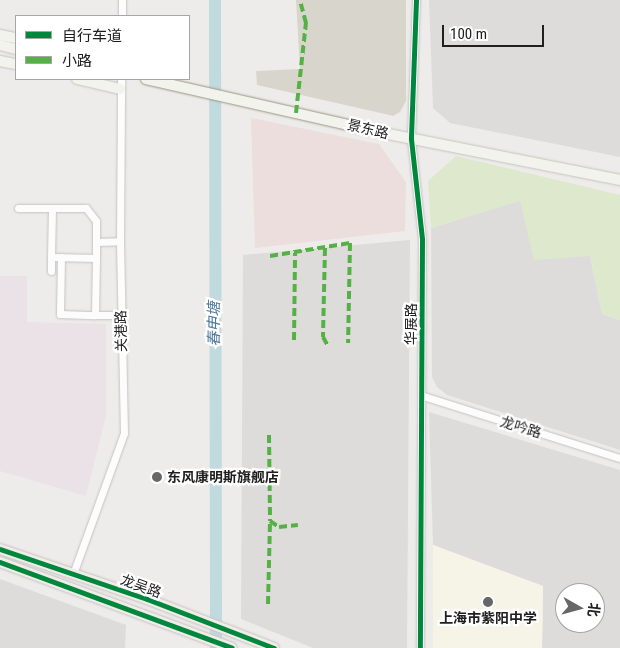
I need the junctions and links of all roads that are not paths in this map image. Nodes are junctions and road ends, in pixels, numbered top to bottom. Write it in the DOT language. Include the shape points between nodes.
graph roads {
  1 [pos="122,0"];
  2 [pos="416,0"];
  3 [pos="122,15"];
  4 [pos="0,35"];
  5 [pos="15,38"];
  6 [pos="0,45"];
  7 [pos="15,49"];
  8 [pos="0,61"];
  9 [pos="15,64"];
  10 [pos="86,80"];
  11 [pos="150,80"];
  12 [pos="121,84"];
  13 [pos="411,139"];
  14 [pos="620,180"];
  15 [pos="18,208"];
  16 [pos="52,208"];
  17 [pos="120,241"];
  18 [pos="96,242"];
  19 [pos="51,257"];
  20 [pos="61,257"];
  21 [pos="96,258"];
  22 [pos="51,271"];
  23 [pos="94,315"];
  24 [pos="121,315"];
  25 [pos="423,396"];
  26 [pos="620,458"];
  27 [pos="0,549"];
  28 [pos="0,562"];
  29 [pos="73,574"];
  30 [pos="232,648"];
  31 [pos="273,648"];
  32 [pos="420,648"];
  1 -- 3 [label="street"];
  2 -- 13 [label="street, 华展路"];
  4 -- 5 [label="street"];
  6 -- 7 [label="street"];
  8 -- 9 [label="street"];
  10 -- 12 [label="street"];
  11 -- 13 [label="street, 景东路, bridge"];
  12 -- 17 [label="street, 关港路"];
  13 -- 14 [label="street, 景东路"];
  13 -- 25 [label="street, 华展路" via="422,239"];
  15 -- 16 [label="street"];
  16 -- 18 [label="street" via="86,208 96,221"];
  16 -- 19 [label="street"];
  17 -- 18 [label="street"];
  17 -- 24 [label="street, 关港路"];
  18 -- 21 [label="street"];
  19 -- 20 [label="street"];
  19 -- 22 [label="street"];
  20 -- 21 [label="street"];
  20 -- 23 [label="street" via="60,314"];
  21 -- 23 [label="street"];
  23 -- 24 [label="street"];
  24 -- 29 [label="street, 关港路" via="124,433"];
  25 -- 26 [label="street, 龙吟路"];
  25 -- 32 [label="street, 华展路"];
  27 -- 29 [label="main road, 龙吴路"];
  28 -- 30 [label="main road, 龙吴路"];
  29 -- 31 [label="main road, 龙吴路"];
}
